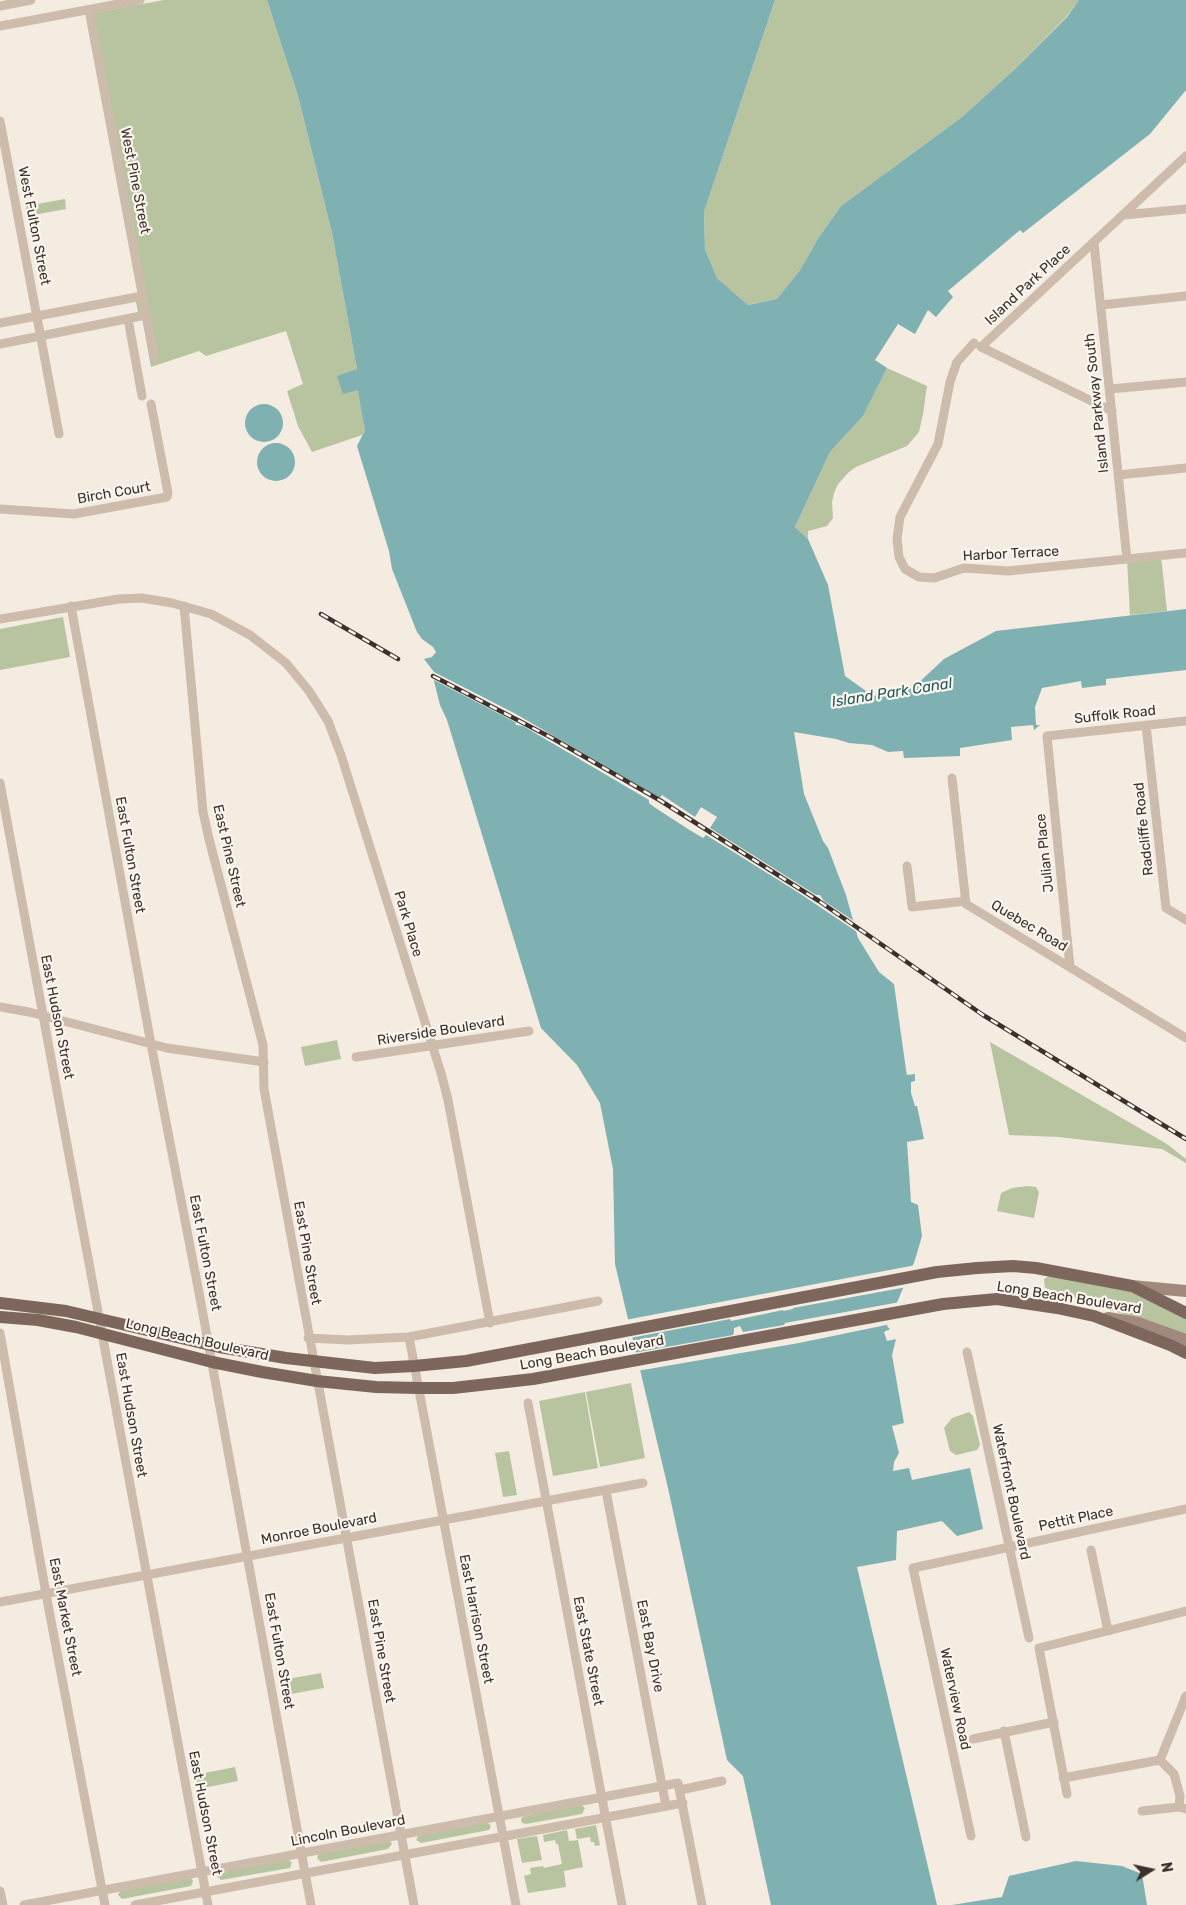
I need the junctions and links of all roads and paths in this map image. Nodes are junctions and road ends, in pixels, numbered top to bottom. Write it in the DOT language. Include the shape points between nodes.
graph roads {
  1 [pos="31,0"];
  2 [pos="81,0"];
  3 [pos="140,0"];
  4 [pos="0,6"];
  5 [pos="86,10"];
  6 [pos="0,26"];
  7 [pos="0,120"];
  8 [pos="1186,156"];
  9 [pos="1186,209"];
  10 [pos="1124,215"];
  11 [pos="1094,243"];
  12 [pos="142,296"];
  13 [pos="1186,296"];
  14 [pos="1101,305"];
  15 [pos="146,315"];
  16 [pos="36,316"];
  17 [pos="128,319"];
  18 [pos="0,323"];
  19 [pos="40,336"];
  20 [pos="0,344"];
  21 [pos="978,345"];
  22 [pos="154,357"];
  23 [pos="1186,382"];
  24 [pos="1110,389"];
  25 [pos="142,396"];
  26 [pos="151,404"];
  27 [pos="1112,411"];
  28 [pos="59,434"];
  29 [pos="1186,468"];
  30 [pos="1118,475"];
  31 [pos="0,510"];
  32 [pos="1186,553"];
  33 [pos="1127,559"];
  34 [pos="71,606"];
  35 [pos="184,606"];
  36 [pos="0,619"];
  37 [pos="1186,721"];
  38 [pos="1146,725"];
  39 [pos="1047,736"];
  40 [pos="952,778"];
  41 [pos="0,783"];
  42 [pos="907,866"];
  43 [pos="966,901"];
  44 [pos="1186,920"];
  45 [pos="1070,967"];
  46 [pos="0,1007"];
  47 [pos="42,1016"];
  48 [pos="529,1031"];
  49 [pos="1186,1038"];
  50 [pos="151,1044"];
  51 [pos="431,1046"];
  52 [pos="356,1057"];
  53 [pos="264,1062"];
  54 [pos="1132,1286"];
  55 [pos="1186,1291"];
  56 [pos="598,1301"];
  57 [pos="0,1302"];
  58 [pos="1186,1313"];
  59 [pos="1094,1316"];
  60 [pos="0,1317"];
  61 [pos="99,1319"];
  62 [pos="490,1323"];
  63 [pos="102,1333"];
  64 [pos="0,1334"];
  65 [pos="410,1337"];
  66 [pos="308,1338"];
  67 [pos="1186,1340"];
  68 [pos="209,1345"];
  69 [pos="967,1352"];
  70 [pos="1186,1353"];
  71 [pos="313,1361"];
  72 [pos="212,1362"];
  73 [pos="414,1366"];
  74 [pos="317,1381"];
  75 [pos="418,1388"];
  76 [pos="528,1403"];
  77 [pos="643,1483"];
  78 [pos="606,1491"];
  79 [pos="547,1501"];
  80 [pos="1186,1509"];
  81 [pos="443,1520"];
  82 [pos="347,1537"];
  83 [pos="1009,1547"];
  84 [pos="1091,1550"];
  85 [pos="248,1556"];
  86 [pos="913,1568"];
  87 [pos="146,1574"];
  88 [pos="46,1594"];
  89 [pos="0,1602"];
  90 [pos="1186,1611"];
  91 [pos="1108,1631"];
  92 [pos="1029,1638"];
  93 [pos="1186,1696"];
  94 [pos="1054,1722"];
  95 [pos="1004,1731"];
  96 [pos="973,1739"];
  97 [pos="1160,1760"];
  98 [pos="1063,1778"];
  99 [pos="722,1781"];
  100 [pos="662,1786"];
  101 [pos="679,1786"];
  102 [pos="1067,1794"];
  103 [pos="602,1798"];
  104 [pos="683,1803"];
  105 [pos="666,1806"];
  106 [pos="1183,1808"];
  107 [pos="1142,1811"];
  108 [pos="500,1816"];
  109 [pos="606,1818"];
  110 [pos="400,1835"];
  111 [pos="504,1836"];
  112 [pos="971,1836"];
  113 [pos="1026,1837"];
  114 [pos="301,1854"];
  115 [pos="404,1855"];
  116 [pos="202,1872"];
  117 [pos="305,1873"];
  118 [pos="102,1890"];
  119 [pos="0,1891"];
  120 [pos="206,1892"];
  121 [pos="3,1905"];
  122 [pos="24,1905"];
  123 [pos="105,1905"];
  124 [pos="135,1905"];
  125 [pos="208,1905"];
  126 [pos="311,1905"];
  127 [pos="414,1905"];
  128 [pos="516,1905"];
  129 [pos="622,1905"];
  130 [pos="702,1905"];
  1 -- 4 [label="street"];
  2 -- 5 [label="street, West Pine Street"];
  3 -- 5 [label="street"];
  5 -- 6 [label="street"];
  5 -- 12 [label="street, West Pine Street"];
  7 -- 16 [label="street, West Fulton Street"];
  8 -- 10 [label="street, Island Park Place"];
  9 -- 10 [label="street"];
  10 -- 11 [label="street, Island Park Place"];
  11 -- 14 [label="street, Island Parkway South"];
  11 -- 21 [label="street, Island Park Place"];
  12 -- 15 [label="street, West Pine Street"];
  12 -- 16 [label="street"];
  13 -- 14 [label="street"];
  14 -- 24 [label="street, Island Parkway South"];
  15 -- 17 [label="street"];
  15 -- 22 [label="street, West Pine Street"];
  16 -- 18 [label="street"];
  16 -- 19 [label="street, West Fulton Street"];
  17 -- 19 [label="street"];
  17 -- 25 [label="street"];
  19 -- 20 [label="street"];
  19 -- 28 [label="street, West Fulton Street"];
  21 -- 27 [label="street"];
  21 -- 33 [label="street, Harbor Terrace" via="957,362 938,444 900,517 897,539 899,557 905,570 934,578 964,568 1008,571"];
  23 -- 24 [label="street"];
  24 -- 27 [label="street, Island Parkway South"];
  26 -- 31 [label="street, Birch Court" via="168,493 166,497 74,514"];
  27 -- 30 [label="street, Island Parkway South"];
  29 -- 30 [label="street"];
  30 -- 33 [label="street, Island Parkway South"];
  32 -- 33 [label="street"];
  34 -- 35 [label="street, Park Place" via="132,598"];
  34 -- 36 [label="street, Park Place"];
  34 -- 50 [label="street, East Fulton Street"];
  35 -- 51 [label="street, Park Place" via="236,626 269,649 310,691 328,721 344,763"];
  35 -- 53 [label="street, East Pine Street" via="203,810 263,1045"];
  37 -- 38 [label="street, Suffolk Road"];
  38 -- 39 [label="street, Suffolk Road"];
  38 -- 44 [label="street, Radcliffe Road" via="1166,908"];
  39 -- 45 [label="street, Julian Place"];
  40 -- 43 [label="street"];
  41 -- 47 [label="street, East Hudson Street"];
  42 -- 43 [label="street" via="912,907"];
  43 -- 45 [label="street, Quebec Road" via="966,904"];
  45 -- 49 [label="street, Quebec Road"];
  46 -- 47 [label="street"];
  47 -- 50 [label="street"];
  47 -- 61 [label="street, East Hudson Street"];
  48 -- 51 [label="street, Riverside Boulevard"];
  50 -- 53 [label="street"];
  50 -- 68 [label="street, East Fulton Street"];
  51 -- 52 [label="street, Riverside Boulevard"];
  51 -- 62 [label="street, Park Place" via="448,1100"];
  53 -- 66 [label="street, East Pine Street" via="264,1089"];
  54 -- 55 [label="main road, Long Beach Boulevard"];
  54 -- 58 [label="main road"];
  54 -- 73 [label="main road, Long Beach Boulevard" via="1036,1268 995,1267 937,1272 466,1361"];
  56 -- 62 [label="street"];
  57 -- 61 [label="main road, Long Beach Boulevard"];
  59 -- 67 [label="main road, Long Beach Boulevard" via="1138,1323"];
  59 -- 70 [label="main road"];
  59 -- 75 [label="main road, Long Beach Boulevard" via="996,1299 943,1304 620,1364 507,1382"];
  60 -- 63 [label="main road, Long Beach Boulevard" via="38,1320"];
  61 -- 63 [label="street, East Hudson Street"];
  61 -- 68 [label="main road, Long Beach Boulevard"];
  62 -- 65 [label="street"];
  63 -- 72 [label="main road, Long Beach Boulevard"];
  63 -- 87 [label="street, East Hudson Street"];
  64 -- 88 [label="street, East Market Street"];
  65 -- 66 [label="street"];
  65 -- 73 [label="street, East Harrison Street"];
  66 -- 71 [label="street, East Pine Street"];
  68 -- 71 [label="main road, Long Beach Boulevard"];
  68 -- 72 [label="street, East Fulton Street"];
  69 -- 83 [label="street, Waterfront Boulevard"];
  71 -- 73 [label="main road, Long Beach Boulevard" via="375,1368"];
  71 -- 74 [label="street, East Pine Street"];
  72 -- 74 [label="main road, Long Beach Boulevard"];
  72 -- 85 [label="street, East Fulton Street"];
  73 -- 75 [label="street, East Harrison Street"];
  74 -- 75 [label="main road, Long Beach Boulevard"];
  74 -- 82 [label="street, East Pine Street"];
  75 -- 81 [label="street, East Harrison Street"];
  76 -- 79 [label="street, East State Street"];
  77 -- 78 [label="street, Monroe Boulevard"];
  78 -- 79 [label="street, Monroe Boulevard"];
  78 -- 100 [label="street, East Bay Drive"];
  79 -- 81 [label="street, Monroe Boulevard"];
  79 -- 103 [label="street, East State Street"];
  80 -- 83 [label="street, Pettit Place"];
  81 -- 82 [label="street, Monroe Boulevard"];
  81 -- 108 [label="street, East Harrison Street"];
  82 -- 85 [label="street, Monroe Boulevard"];
  82 -- 110 [label="street, East Pine Street"];
  83 -- 86 [label="street, Pettit Place"];
  83 -- 92 [label="street, Waterfront Boulevard"];
  84 -- 91 [label="street"];
  85 -- 87 [label="street, Monroe Boulevard"];
  85 -- 114 [label="street, East Fulton Street"];
  86 -- 112 [label="street, Waterview Road"];
  87 -- 88 [label="street, Monroe Boulevard"];
  87 -- 116 [label="street, East Hudson Street"];
  88 -- 89 [label="street, Monroe Boulevard"];
  88 -- 118 [label="street, East Market Street"];
  90 -- 91 [label="street"];
  91 -- 94 [label="street" via="1039,1648"];
  93 -- 97 [label="street"];
  94 -- 95 [label="street"];
  94 -- 98 [label="street"];
  95 -- 96 [label="street"];
  95 -- 113 [label="street"];
  97 -- 98 [label="street"];
  97 -- 106 [label="street" via="1174,1774"];
  98 -- 102 [label="street"];
  99 -- 101 [label="street, Lincoln Boulevard"];
  100 -- 101 [label="street, Lincoln Boulevard"];
  100 -- 103 [label="street, Lincoln Boulevard"];
  100 -- 105 [label="street, East Bay Drive"];
  101 -- 104 [label="street"];
  103 -- 108 [label="street, Lincoln Boulevard"];
  103 -- 109 [label="street, East State Street"];
  104 -- 105 [label="street"];
  104 -- 130 [label="street"];
  105 -- 109 [label="street"];
  106 -- 107 [label="street"];
  108 -- 110 [label="street, Lincoln Boulevard"];
  108 -- 111 [label="street, East Harrison Street"];
  109 -- 111 [label="street"];
  109 -- 129 [label="street, East State Street"];
  110 -- 114 [label="street, Lincoln Boulevard"];
  110 -- 115 [label="street, East Pine Street"];
  111 -- 115 [label="street"];
  111 -- 128 [label="street, East Harrison Street"];
  114 -- 116 [label="street, Lincoln Boulevard"];
  114 -- 117 [label="street, East Fulton Street"];
  115 -- 117 [label="street"];
  115 -- 127 [label="street, East Pine Street"];
  116 -- 118 [label="street, Lincoln Boulevard"];
  116 -- 120 [label="street, East Hudson Street"];
  117 -- 120 [label="street"];
  117 -- 126 [label="street, East Fulton Street"];
  118 -- 122 [label="street, Lincoln Boulevard"];
  118 -- 123 [label="street, East Market Street"];
  119 -- 121 [label="street"];
  120 -- 124 [label="street"];
  120 -- 125 [label="street, East Hudson Street"];
}
